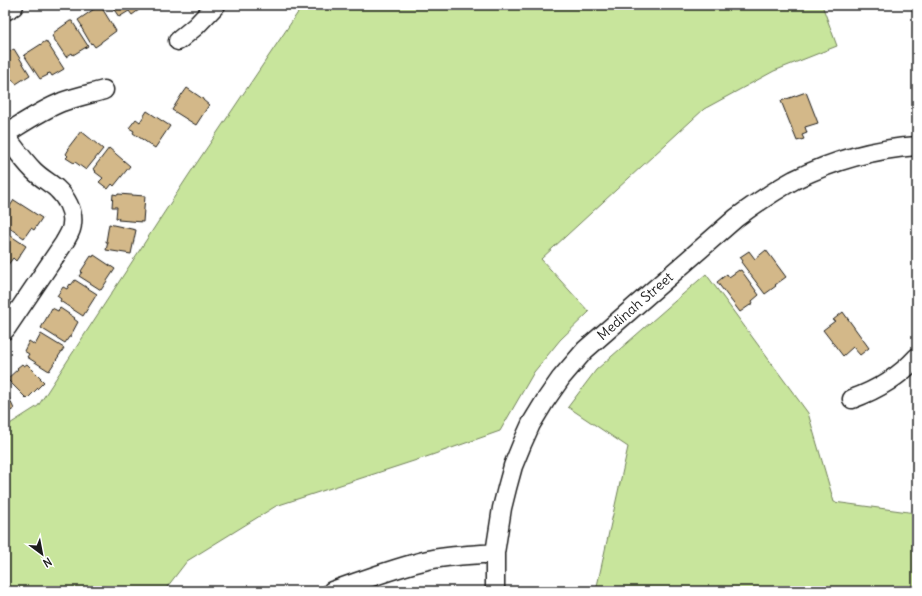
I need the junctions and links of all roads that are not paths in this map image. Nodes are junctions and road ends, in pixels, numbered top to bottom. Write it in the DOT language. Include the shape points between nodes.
graph roads {
  1 [pos="12,5"];
  2 [pos="216,5"];
  3 [pos="5,9"];
  4 [pos="178,41"];
  5 [pos="104,90"];
  6 [pos="5,134"];
  7 [pos="917,146"];
  8 [pos="5,330"];
  9 [pos="917,357"];
  10 [pos="852,399"];
  11 [pos="496,553"];
  12 [pos="332,591"];
  13 [pos="495,591"];
  1 -- 3 [label="street"];
  2 -- 4 [label="street"];
  5 -- 6 [label="street" via="61,102"];
  6 -- 8 [label="street" via="30,167 64,197 72,214 72,224 66,239"];
  7 -- 11 [label="street, Medinah Street" via="889,149 840,161 774,191 736,218 585,350 545,401 522,444 506,488"];
  9 -- 10 [label="street" via="881,386"];
  11 -- 12 [label="street" via="412,564"];
  11 -- 13 [label="street, Medinah Street"];
}
